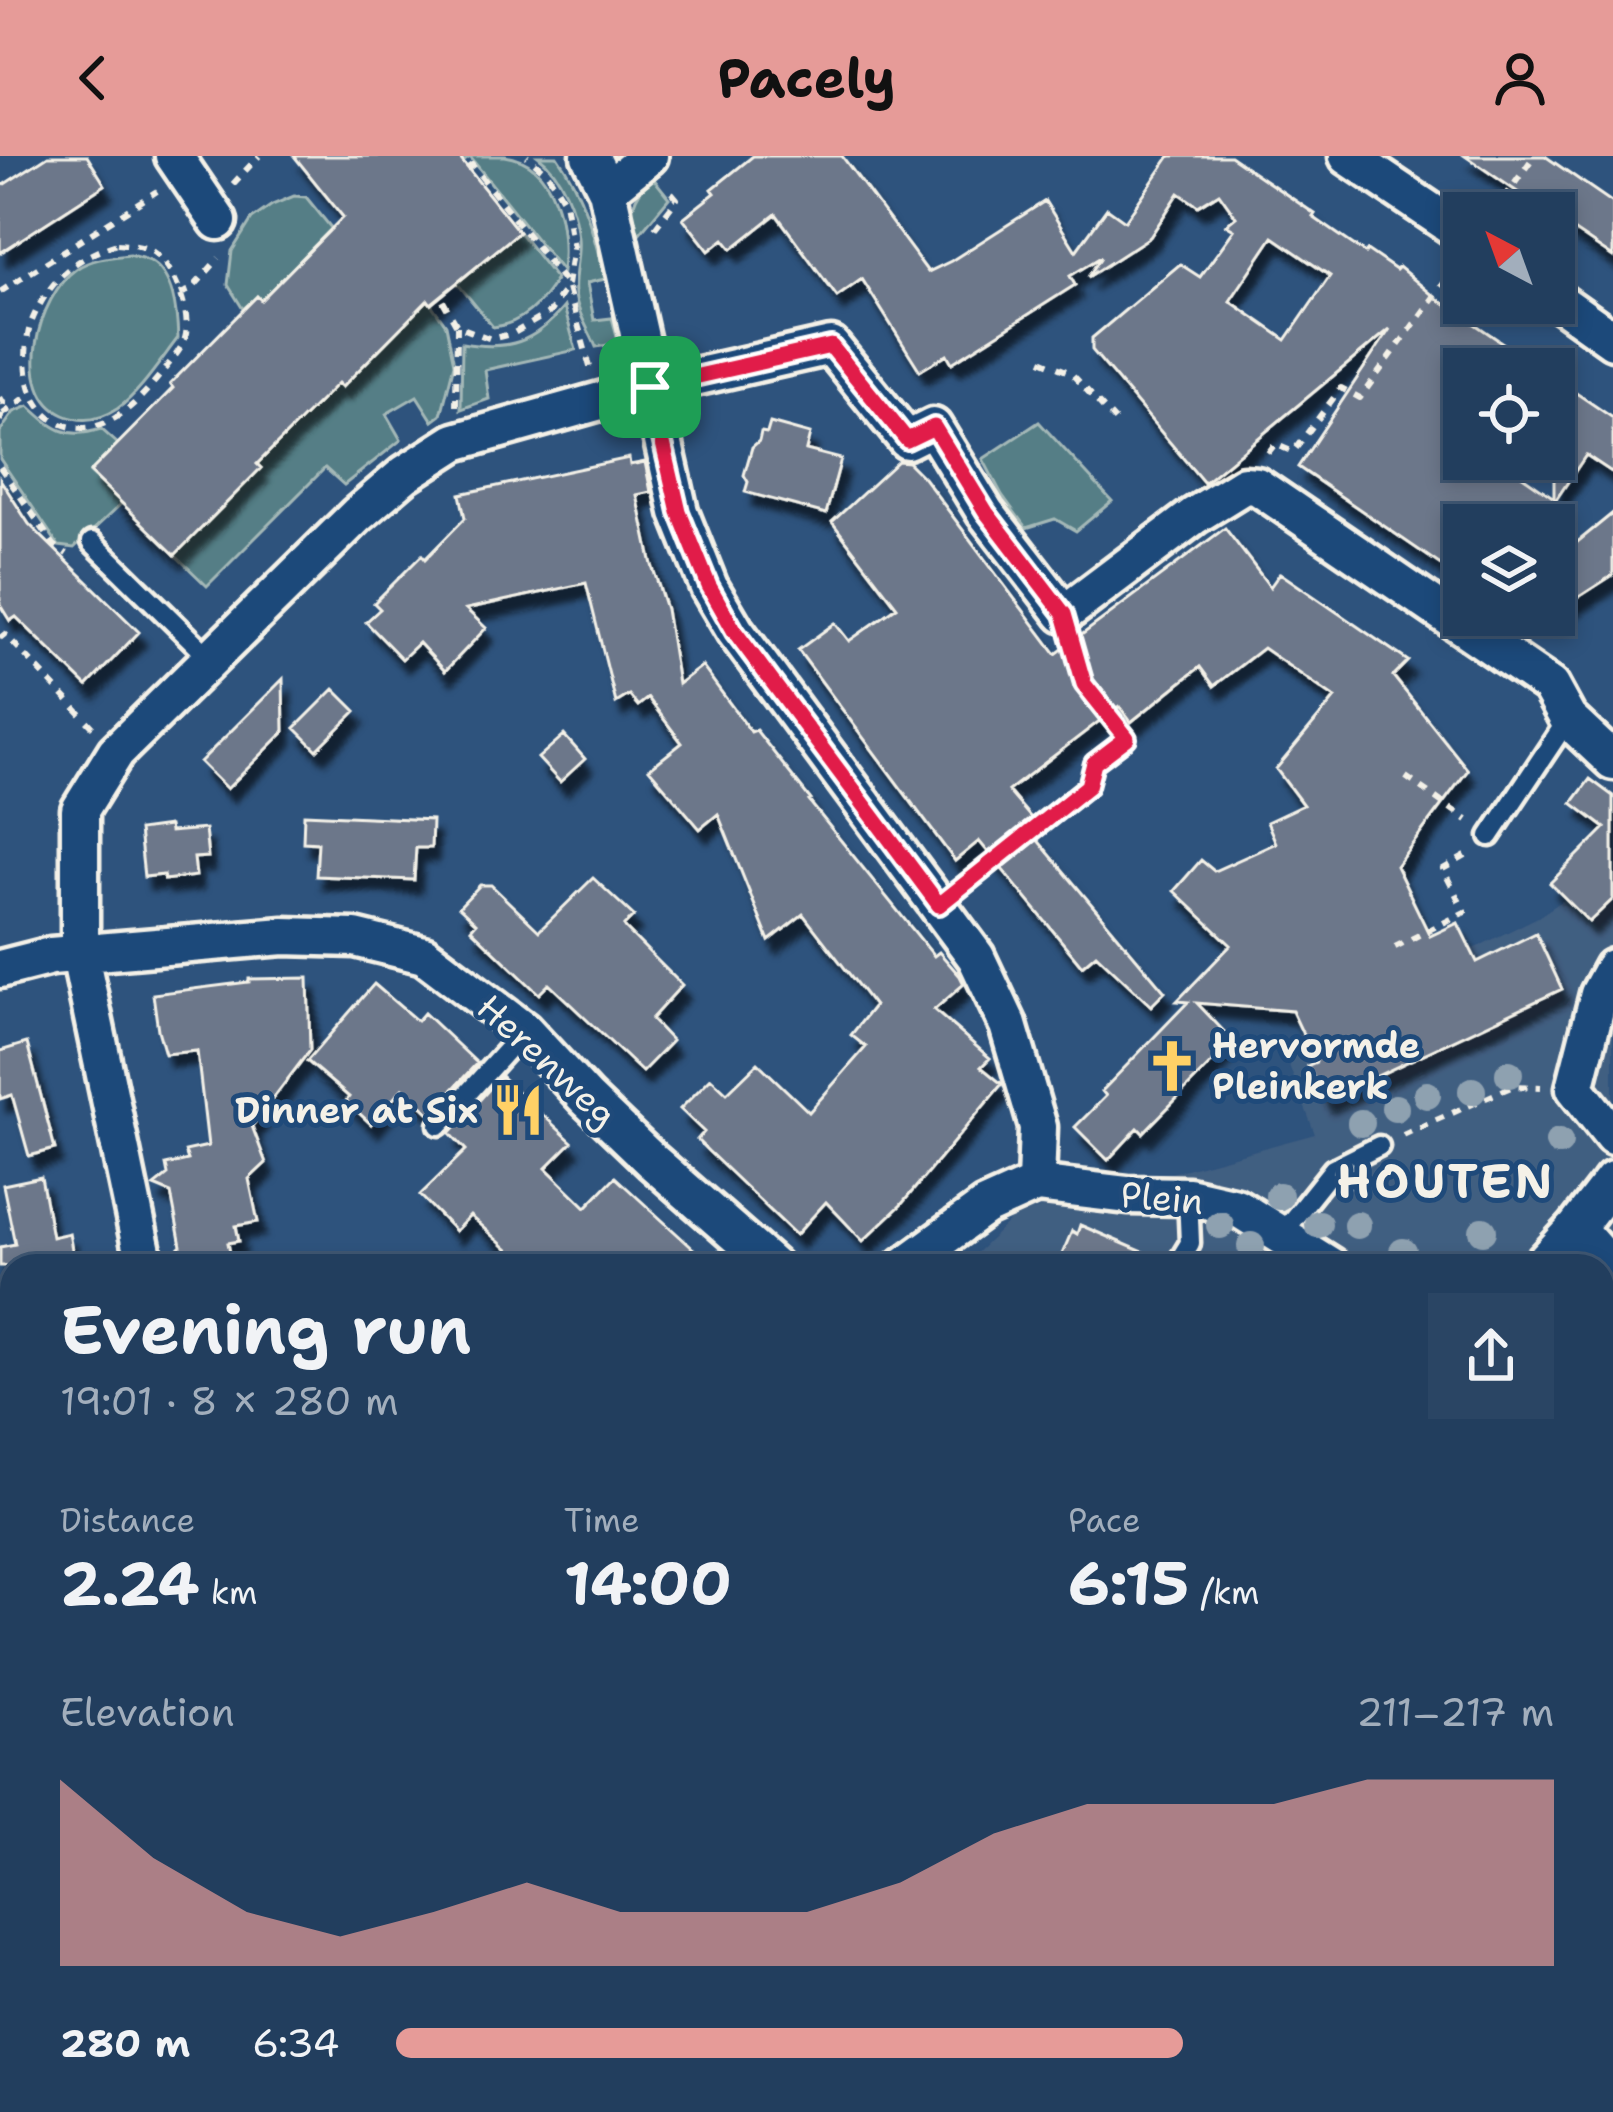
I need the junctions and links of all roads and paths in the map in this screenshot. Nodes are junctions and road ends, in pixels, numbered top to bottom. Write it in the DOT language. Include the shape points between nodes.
graph roads {
  1 [pos="527,156"];
  2 [pos="590,156"];
  3 [pos="649,156"];
  4 [pos="1348,156"];
  5 [pos="1534,156"];
  6 [pos="180,164"];
  7 [pos="468,168"];
  8 [pos="607,190"];
  9 [pos="1509,192"];
  10 [pos="1443,220"];
  11 [pos="222,234"];
  12 [pos="1443,284"];
  13 [pos="567,285"];
  14 [pos="0,292"];
  15 [pos="180,294"];
  16 [pos="443,301"];
  17 [pos="1575,313"];
  18 [pos="457,326"];
  19 [pos="1613,340"];
  20 [pos="586,348"];
  21 [pos="1041,360"];
  22 [pos="650,387"];
  23 [pos="32,393"];
  24 [pos="0,398"];
  25 [pos="1,418"];
  26 [pos="1115,421"];
  27 [pos="455,442"];
  28 [pos="0,467"];
  29 [pos="1244,484"];
  30 [pos="92,542"];
  31 [pos="1064,614"];
  32 [pos="0,638"];
  33 [pos="210,658"];
  34 [pos="1568,719"];
  35 [pos="116,752"];
  36 [pos="1613,761"];
  37 [pos="1406,777"];
  38 [pos="1490,836"];
  39 [pos="1443,868"];
  40 [pos="939,905"];
  41 [pos="1395,947"];
  42 [pos="80,955"];
  43 [pos="1613,968"];
  44 [pos="0,969"];
  45 [pos="524,1030"];
  46 [pos="1575,1088"];
  47 [pos="439,1125"];
  48 [pos="1613,1136"];
  49 [pos="1379,1146"];
  50 [pos="1613,1180"];
  51 [pos="1036,1184"];
  52 [pos="1188,1196"];
  53 [pos="1576,1228"];
  54 [pos="1281,1234"];
  55 [pos="142,1254"];
  56 [pos="759,1254"];
  57 [pos="920,1254"];
  58 [pos="1183,1254"];
  59 [pos="1312,1254"];
  60 [pos="1552,1254"];
  61 [pos="1599,1254"];
  1 -- 13 [label="path" via="565,202 573,247"];
  2 -- 8 [label="street"];
  3 -- 8 [label="street"];
  4 -- 10 [label="street"];
  5 -- 9 [label="path"];
  6 -- 11 [label="street"];
  6 -- 14 [label="path"];
  7 -- 13 [label="path"];
  8 -- 22 [label="street"];
  11 -- 15 [label="path" via="191,290"];
  12 -- 29 [label="path" via="1360,398 1341,388 1293,452 1275,444"];
  13 -- 18 [label="path" via="550,312 514,333 491,339"];
  13 -- 20 [label="path"];
  15 -- 23 [label="path" via="186,337 123,413 69,427 48,417"];
  15 -- 23 [label="path" via="146,248 117,244 79,260 29,328"];
  16 -- 18 [label="path"];
  17 -- 19 [label="street"];
  18 -- 27 [label="path"];
  21 -- 26 [label="path" via="1071,373"];
  22 -- 27 [label="street"];
  22 -- 31 [label="street" via="831,346 907,440 934,427"];
  22 -- 40 [label="street" via="679,512 709,586"];
  23 -- 25 [label="path"];
  24 -- 25 [label="path"];
  27 -- 33 [label="street" via="357,514"];
  28 -- 30 [label="path" via="54,545 70,556"];
  29 -- 31 [label="street"];
  29 -- 34 [label="street" via="1550,686"];
  30 -- 33 [label="lane"];
  31 -- 40 [label="path" via="1084,684 1127,738 1094,763 1088,786"];
  32 -- 35 [label="path" via="5,634"];
  33 -- 35 [label="street"];
  34 -- 36 [label="street"];
  34 -- 38 [label="lane"];
  35 -- 42 [label="street" via="80,810"];
  37 -- 38 [label="path"];
  39 -- 41 [label="path" via="1465,912"];
  40 -- 51 [label="street" via="976,956 1008,1025 1038,1127"];
  42 -- 44 [label="street, Herenweg"];
  42 -- 45 [label="street, Herenweg" via="284,936 355,938 424,955"];
  42 -- 55 [label="street"];
  43 -- 46 [label="street"];
  45 -- 47 [label="lane"];
  45 -- 56 [label="street, Herenweg" via="603,1114"];
  46 -- 48 [label="street"];
  46 -- 49 [label="path" via="1513,1086"];
  49 -- 54 [label="lane" via="1333,1169"];
  50 -- 53 [label="street"];
  51 -- 52 [label="street, Plein"];
  51 -- 57 [label="street" via="985,1207"];
  52 -- 54 [label="street, Plein" via="1236,1207"];
  52 -- 58 [label="lane"];
  53 -- 60 [label="street"];
  53 -- 61 [label="street"];
  54 -- 59 [label="street, Plein"];
}
